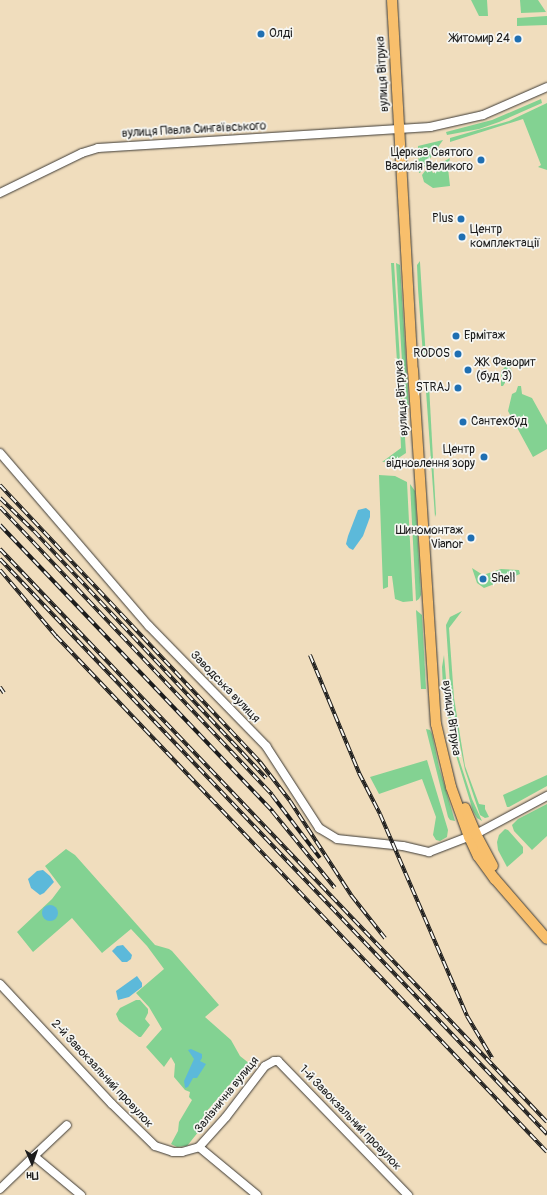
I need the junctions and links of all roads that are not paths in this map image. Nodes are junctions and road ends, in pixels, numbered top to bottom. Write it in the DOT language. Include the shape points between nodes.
graph roads {
  1 [pos="392,0"];
  2 [pos="398,0"];
  3 [pos="547,87"];
  4 [pos="402,129"];
  5 [pos="0,193"];
  6 [pos="0,453"];
  7 [pos="547,796"];
  8 [pos="472,836"];
  9 [pos="547,930"];
  10 [pos="547,939"];
  11 [pos="0,984"];
  12 [pos="274,1061"];
  13 [pos="67,1125"];
  14 [pos="199,1147"];
  15 [pos="34,1156"];
  16 [pos="0,1189"];
  17 [pos="82,1195"];
  18 [pos="257,1195"];
  19 [pos="408,1195"];
  1 -- 4 [label="main road, вулиця Вітрука"];
  2 -- 4 [label="main road, вулиця Вітрука"];
  3 -- 4 [label="street, вулиця Павла Сингаївського" via="483,115 436,126"];
  4 -- 5 [label="street, вулиця Павла Сингаївського" via="98,148 82,153"];
  4 -- 8 [label="main road, вулиця Вітрука" via="432,691 447,777"];
  6 -- 8 [label="street, Заводська вулиця" via="149,626 266,746 318,828 337,839 403,846 429,852"];
  7 -- 8 [label="street, Заводська вулиця"];
  8 -- 9 [label="main road" via="497,872"];
  8 -- 10 [label="main road" via="478,856 494,879"];
  11 -- 14 [label="street, 2-й Завокзальний провулок" via="155,1146 173,1152 187,1152"];
  12 -- 14 [label="street, Залізнична вулиця" via="266,1066"];
  12 -- 19 [label="street, 1-й Завокзальний провулок" via="282,1064"];
  13 -- 15 [label="street"];
  14 -- 18 [label="street"];
  15 -- 16 [label="street"];
  15 -- 17 [label="street"];
}
